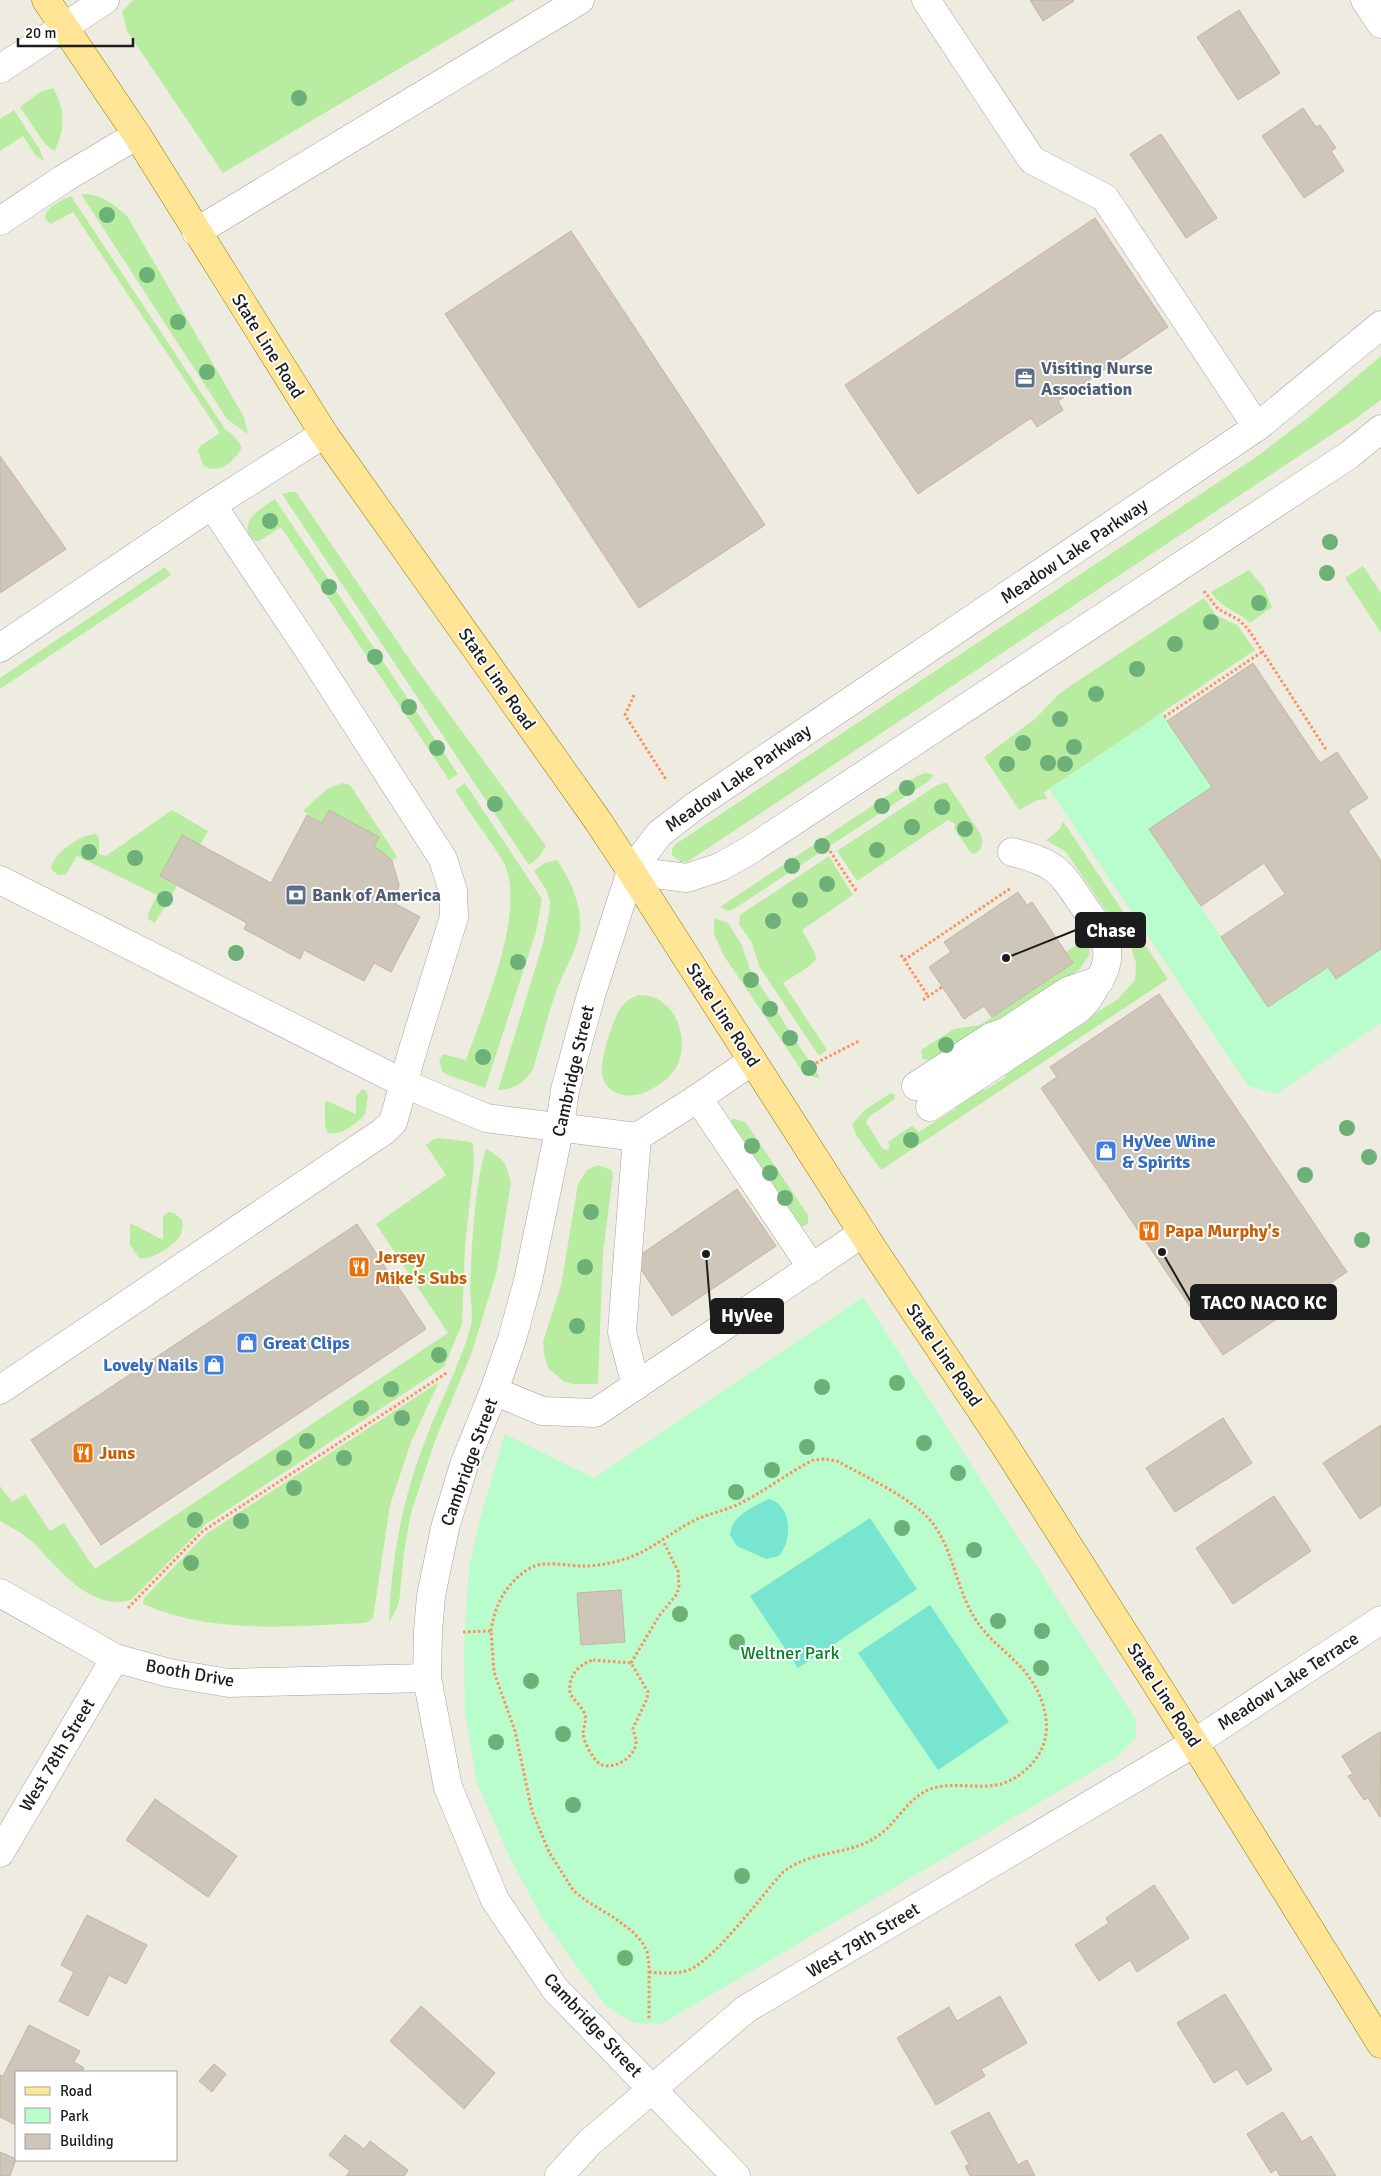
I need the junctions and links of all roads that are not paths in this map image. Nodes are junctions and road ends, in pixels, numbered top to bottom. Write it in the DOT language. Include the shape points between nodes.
graph roads {
  1 [pos="46,0"];
  2 [pos="105,0"];
  3 [pos="580,0"];
  4 [pos="926,0"];
  5 [pos="1365,0"];
  6 [pos="1381,24"];
  7 [pos="64,27"];
  8 [pos="0,69"];
  9 [pos="136,135"];
  10 [pos="0,221"];
  11 [pos="196,232"];
  12 [pos="1381,324"];
  13 [pos="1257,427"];
  14 [pos="1381,429"];
  15 [pos="324,434"];
  16 [pos="212,505"];
  17 [pos="0,648"];
  18 [pos="1012,852"];
  19 [pos="632,871"];
  20 [pos="0,880"];
  21 [pos="752,1061"];
  22 [pos="405,1084"];
  23 [pos="923,1096"];
  24 [pos="698,1098"];
  25 [pos="560,1126"];
  26 [pos="637,1137"];
  27 [pos="864,1233"];
  28 [pos="812,1268"];
  29 [pos="636,1386"];
  30 [pos="0,1390"];
  31 [pos="494,1391"];
  32 [pos="0,1593"];
  33 [pos="1381,1620"];
  34 [pos="115,1658"];
  35 [pos="428,1678"];
  36 [pos="1194,1743"];
  37 [pos="0,1853"];
  38 [pos="1381,2044"];
  39 [pos="652,2090"];
  40 [pos="559,2176"];
  41 [pos="736,2176"];
  1 -- 7 [label="main road, State Line Road"];
  2 -- 7 [label="street"];
  3 -- 11 [label="street"];
  4 -- 13 [label="street" via="1032,160 1105,198"];
  5 -- 6 [label="street"];
  7 -- 8 [label="street"];
  7 -- 9 [label="main road, State Line Road"];
  9 -- 10 [label="street"];
  9 -- 11 [label="main road, State Line Road"];
  11 -- 15 [label="main road, State Line Road"];
  12 -- 13 [label="street, Meadow Lake Parkway"];
  13 -- 19 [label="street, Meadow Lake Parkway" via="694,806 659,834"];
  14 -- 19 [label="street" via="1341,460 750,850 720,867 687,878"];
  15 -- 16 [label="street"];
  15 -- 19 [label="main road, State Line Road"];
  16 -- 17 [label="street"];
  16 -- 22 [label="street" via="312,655 443,859 448,872 454,917 410,1056"];
  18 -- 23 [label="street" via="1040,859 1067,880 1106,939 1108,961 1100,980 1079,1009"];
  19 -- 21 [label="main road, State Line Road"];
  19 -- 25 [label="street, Cambridge Street" via="591,995 565,1090"];
  20 -- 22 [label="street"];
  21 -- 24 [label="street"];
  21 -- 27 [label="main road, State Line Road"];
  22 -- 25 [label="street" via="486,1118"];
  22 -- 30 [label="street" via="393,1122 384,1131"];
  24 -- 26 [label="street"];
  24 -- 28 [label="street"];
  25 -- 26 [label="street"];
  25 -- 31 [label="street, Cambridge Street" via="528,1281"];
  26 -- 29 [label="street" via="622,1332"];
  27 -- 28 [label="street"];
  27 -- 36 [label="main road, State Line Road" via="1005,1446"];
  28 -- 29 [label="street"];
  29 -- 31 [label="street" via="595,1413 542,1411"];
  31 -- 35 [label="street, Cambridge Street" via="464,1465 445,1528 430,1605"];
  32 -- 34 [label="street, Booth Drive"];
  33 -- 36 [label="street, Meadow Lake Terrace"];
  34 -- 35 [label="street, Booth Drive" via="169,1673 229,1683"];
  34 -- 37 [label="street, West 78th Street"];
  35 -- 39 [label="street, Cambridge Street" via="448,1787 495,1900 555,1989"];
  36 -- 38 [label="main road, State Line Road"];
  36 -- 39 [label="street, West 79th Street" via="746,2010"];
  39 -- 40 [label="street, West 79th Street" via="590,2143"];
  39 -- 41 [label="street, Cambridge Street"];
}
